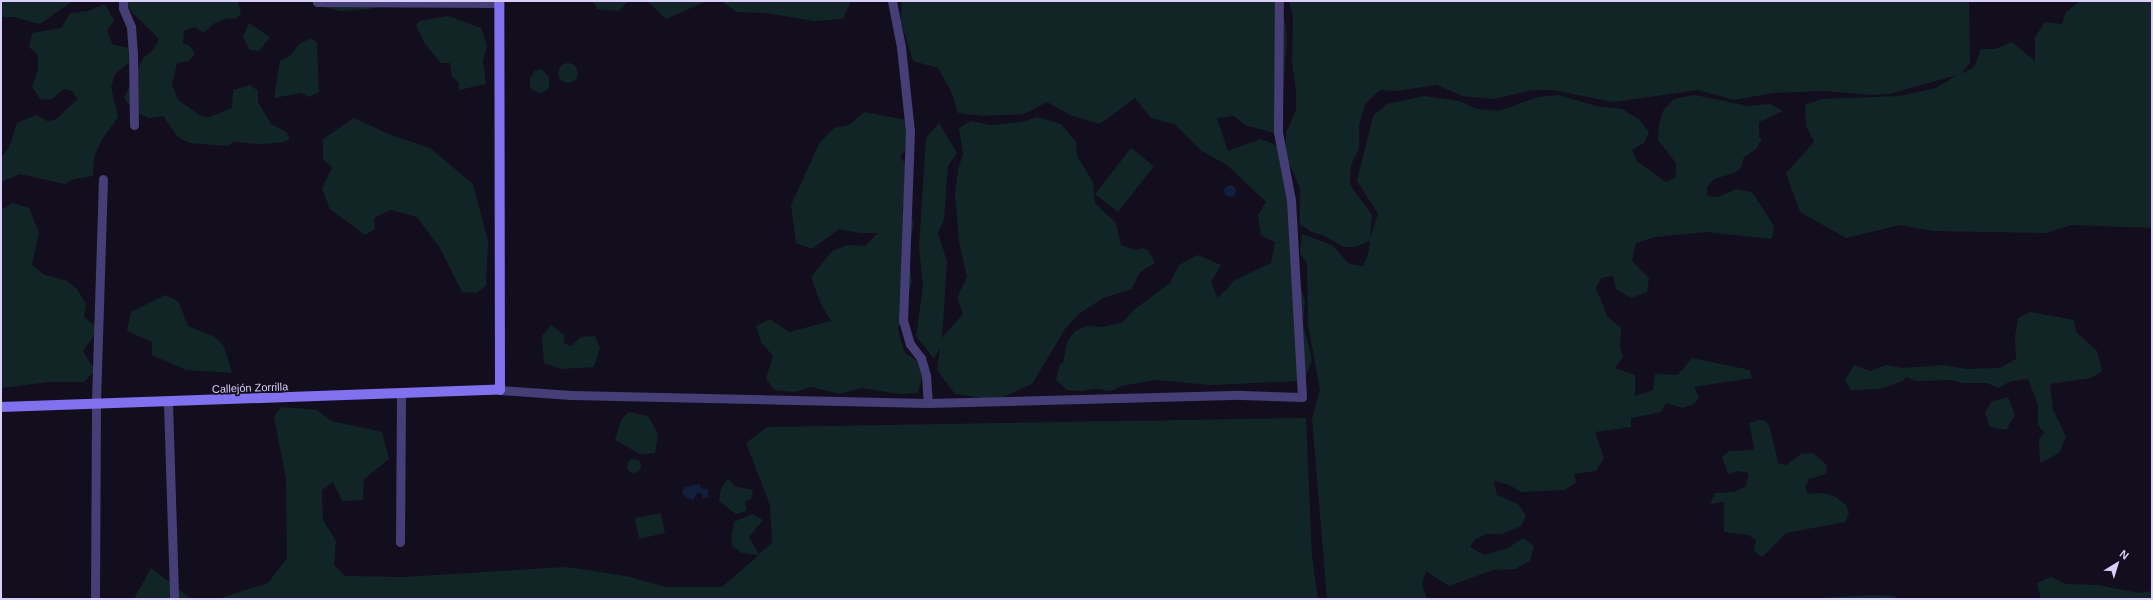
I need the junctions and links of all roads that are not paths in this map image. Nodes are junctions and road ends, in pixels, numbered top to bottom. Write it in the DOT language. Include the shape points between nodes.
graph roads {
  1 [pos="122,1"];
  2 [pos="892,1"];
  3 [pos="1279,1"];
  4 [pos="317,2"];
  5 [pos="499,2"];
  6 [pos="134,125"];
  7 [pos="103,179"];
  8 [pos="500,390"];
  9 [pos="401,394"];
  10 [pos="168,403"];
  11 [pos="928,403"];
  12 [pos="97,406"];
  13 [pos="1,407"];
  14 [pos="400,542"];
  15 [pos="95,599"];
  16 [pos="174,599"];
  1 -- 6 [label="street" via="131,27"];
  2 -- 11 [label="street" via="901,47 910,131 903,320 910,344 921,358 926,376"];
  3 -- 11 [label="street" via="1278,132 1291,200 1302,397 1233,396"];
  4 -- 5 [label="street"];
  5 -- 8 [label="street"];
  7 -- 12 [label="street"];
  8 -- 9 [label="street, Callejón Zorrilla"];
  8 -- 11 [label="street" via="571,395"];
  9 -- 10 [label="street, Callejón Zorrilla"];
  9 -- 14 [label="street"];
  10 -- 12 [label="street, Callejón Zorrilla"];
  10 -- 16 [label="street"];
  12 -- 13 [label="street, Callejón Zorrilla"];
  12 -- 15 [label="street"];
}
